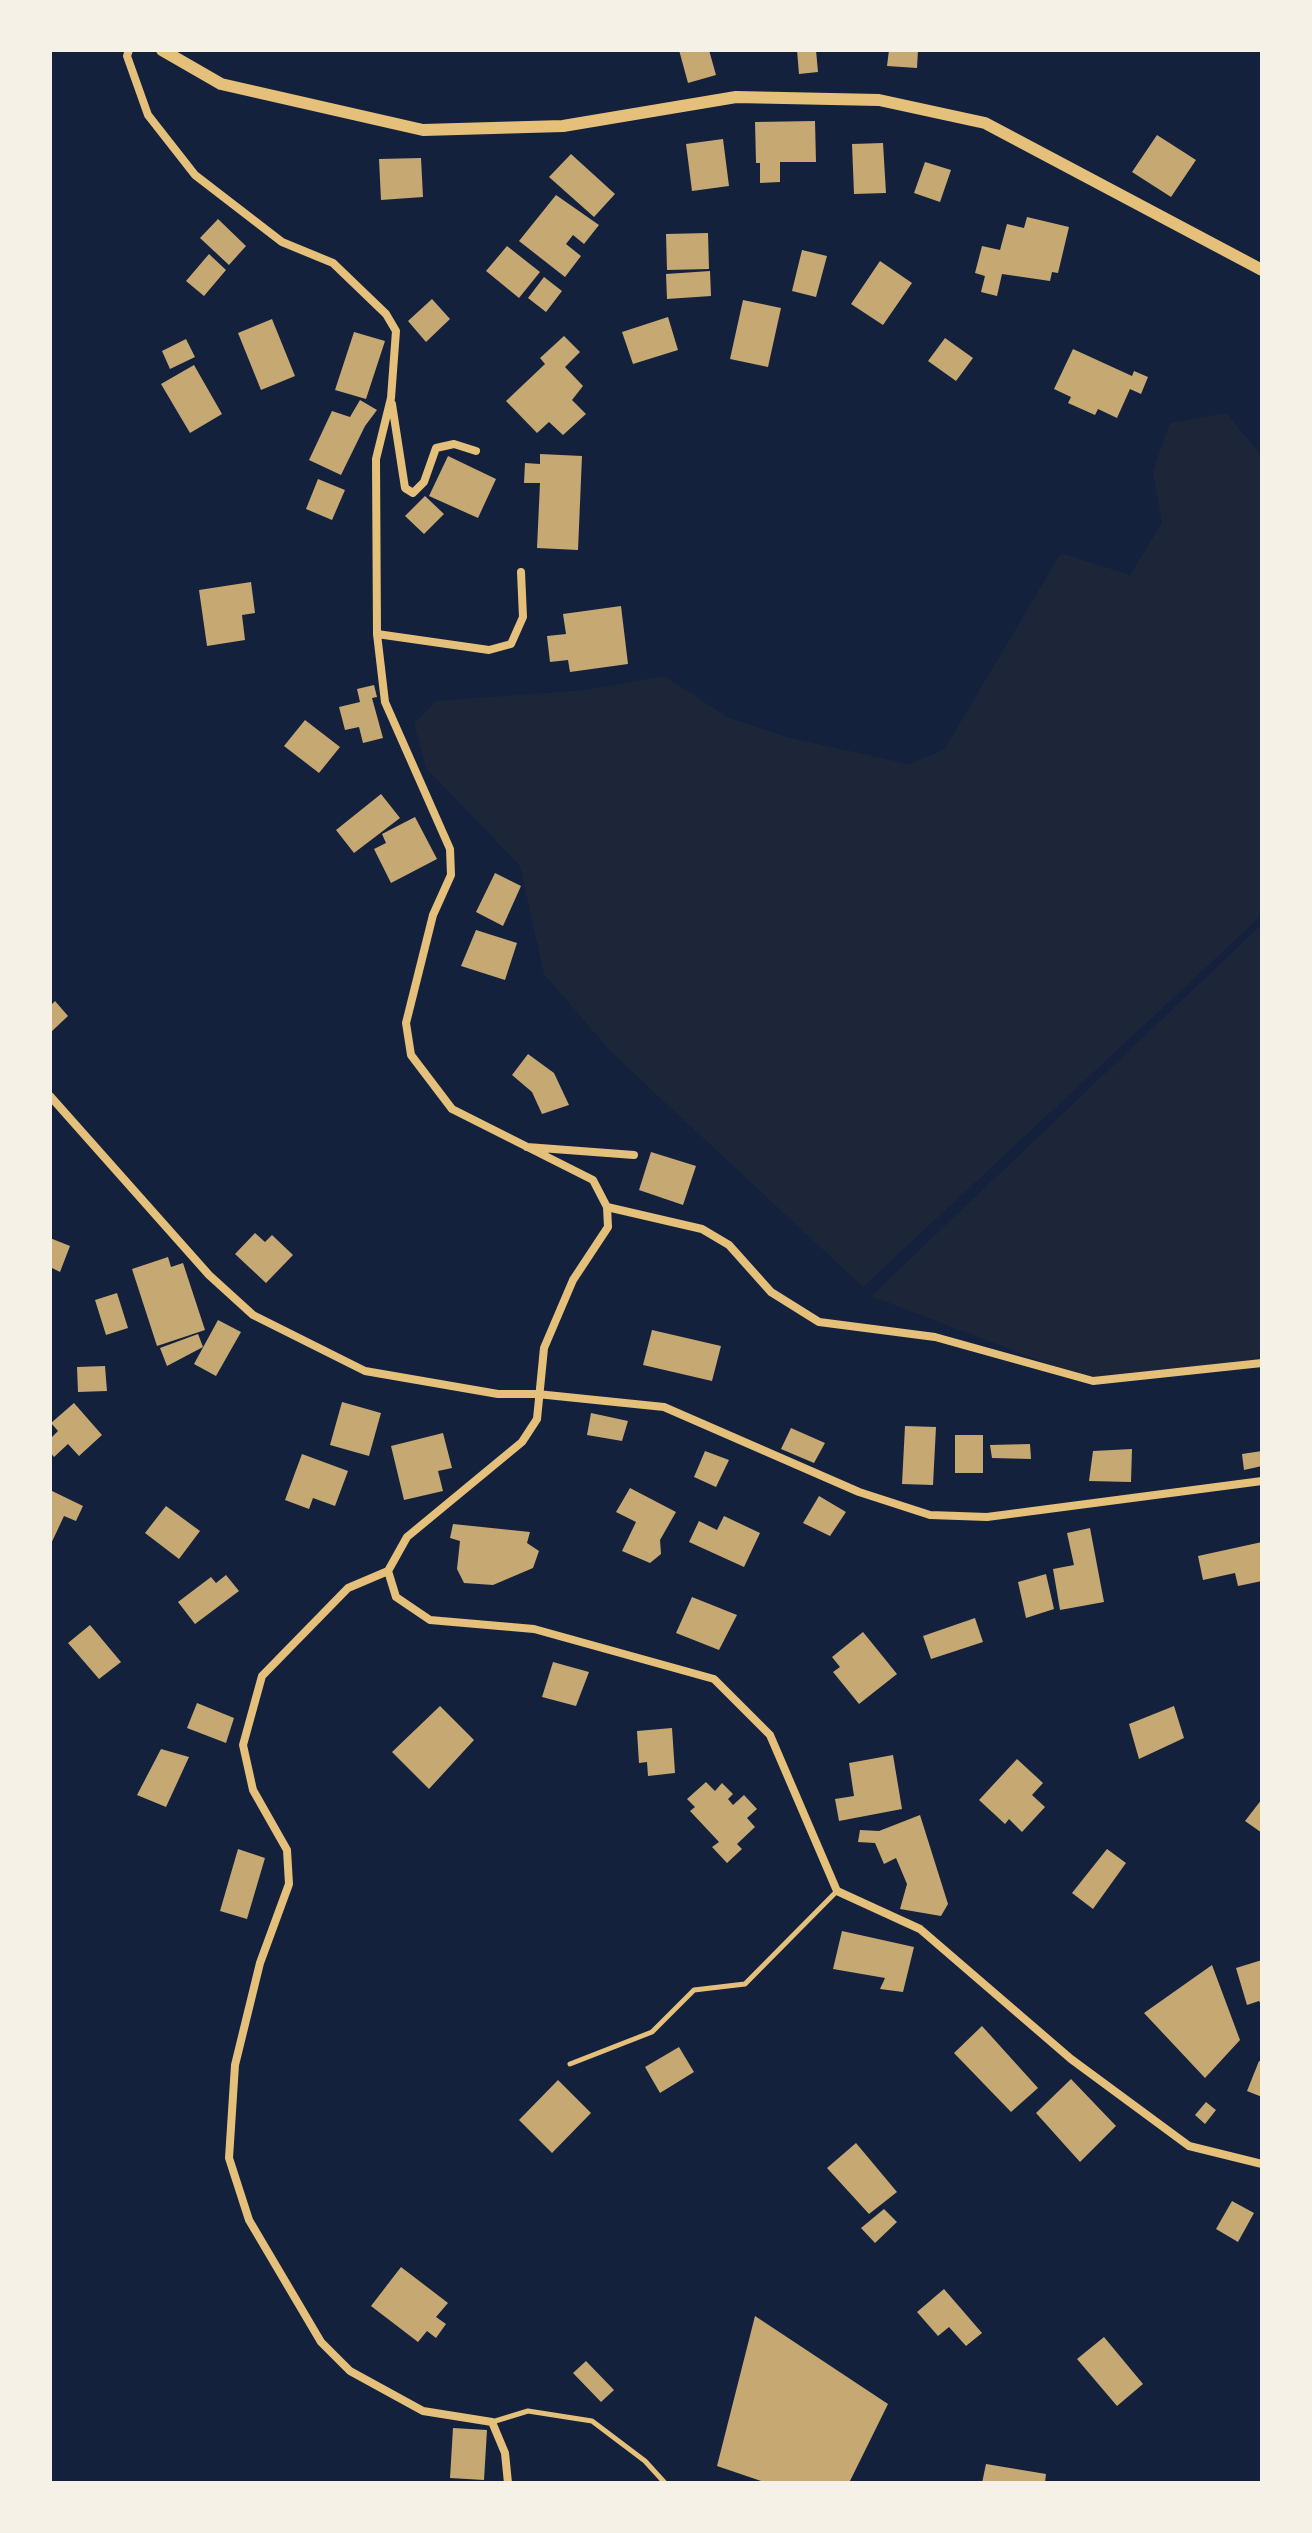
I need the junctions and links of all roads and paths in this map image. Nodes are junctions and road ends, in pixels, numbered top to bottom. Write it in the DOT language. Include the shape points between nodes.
graph roads {
  1 [pos="129,50"];
  2 [pos="162,50"];
  3 [pos="1262,270"];
  4 [pos="391,398"];
  5 [pos="476,451"];
  6 [pos="521,572"];
  7 [pos="377,634"];
  8 [pos="50,1096"];
  9 [pos="523,1146"];
  10 [pos="634,1155"];
  11 [pos="607,1207"];
  12 [pos="1262,1363"];
  13 [pos="537,1394"];
  14 [pos="1262,1481"];
  15 [pos="388,1571"];
  16 [pos="837,1891"];
  17 [pos="570,2064"];
  18 [pos="1262,2164"];
  19 [pos="492,2422"];
  20 [pos="508,2483"];
  21 [pos="665,2483"];
  1 -- 4 [label="street" via="148,115 195,175 282,242 333,263 386,314 396,331"];
  2 -- 3 [label="street" via="221,84 423,130 563,126 736,97 879,100 985,123"];
  4 -- 5 [label="street" via="405,488 413,493 424,482 436,448 454,444"];
  4 -- 7 [label="street" via="376,459"];
  6 -- 7 [label="street" via="523,617 511,644 489,650"];
  7 -- 9 [label="street" via="385,702 450,849 451,875 433,915 406,1023 411,1055 452,1109"];
  8 -- 13 [label="street" via="209,1275 253,1315 365,1371 498,1394"];
  9 -- 10 [label="street"];
  9 -- 11 [label="street" via="593,1180"];
  11 -- 12 [label="street" via="702,1229 729,1245 771,1292 819,1322 935,1337 1093,1381"];
  11 -- 13 [label="street" via="608,1227 573,1280 544,1348"];
  13 -- 14 [label="street" via="664,1407 859,1492 930,1515 987,1517"];
  13 -- 15 [label="street" via="537,1419 522,1442 407,1537"];
  15 -- 16 [label="street" via="396,1597 430,1620 534,1629 714,1679 770,1735"];
  15 -- 19 [label="street" via="348,1588 262,1676 243,1745 253,1790 287,1850 289,1884 260,1963 235,2065 229,2158 249,2220 321,2342 350,2371 423,2411"];
  16 -- 17 [label="lane" via="745,1984 694,1990 652,2032"];
  16 -- 18 [label="street" via="920,1929 1071,2059 1189,2146"];
  19 -- 20 [label="street" via="505,2453"];
  19 -- 21 [label="lane" via="528,2411 592,2421"];
}
